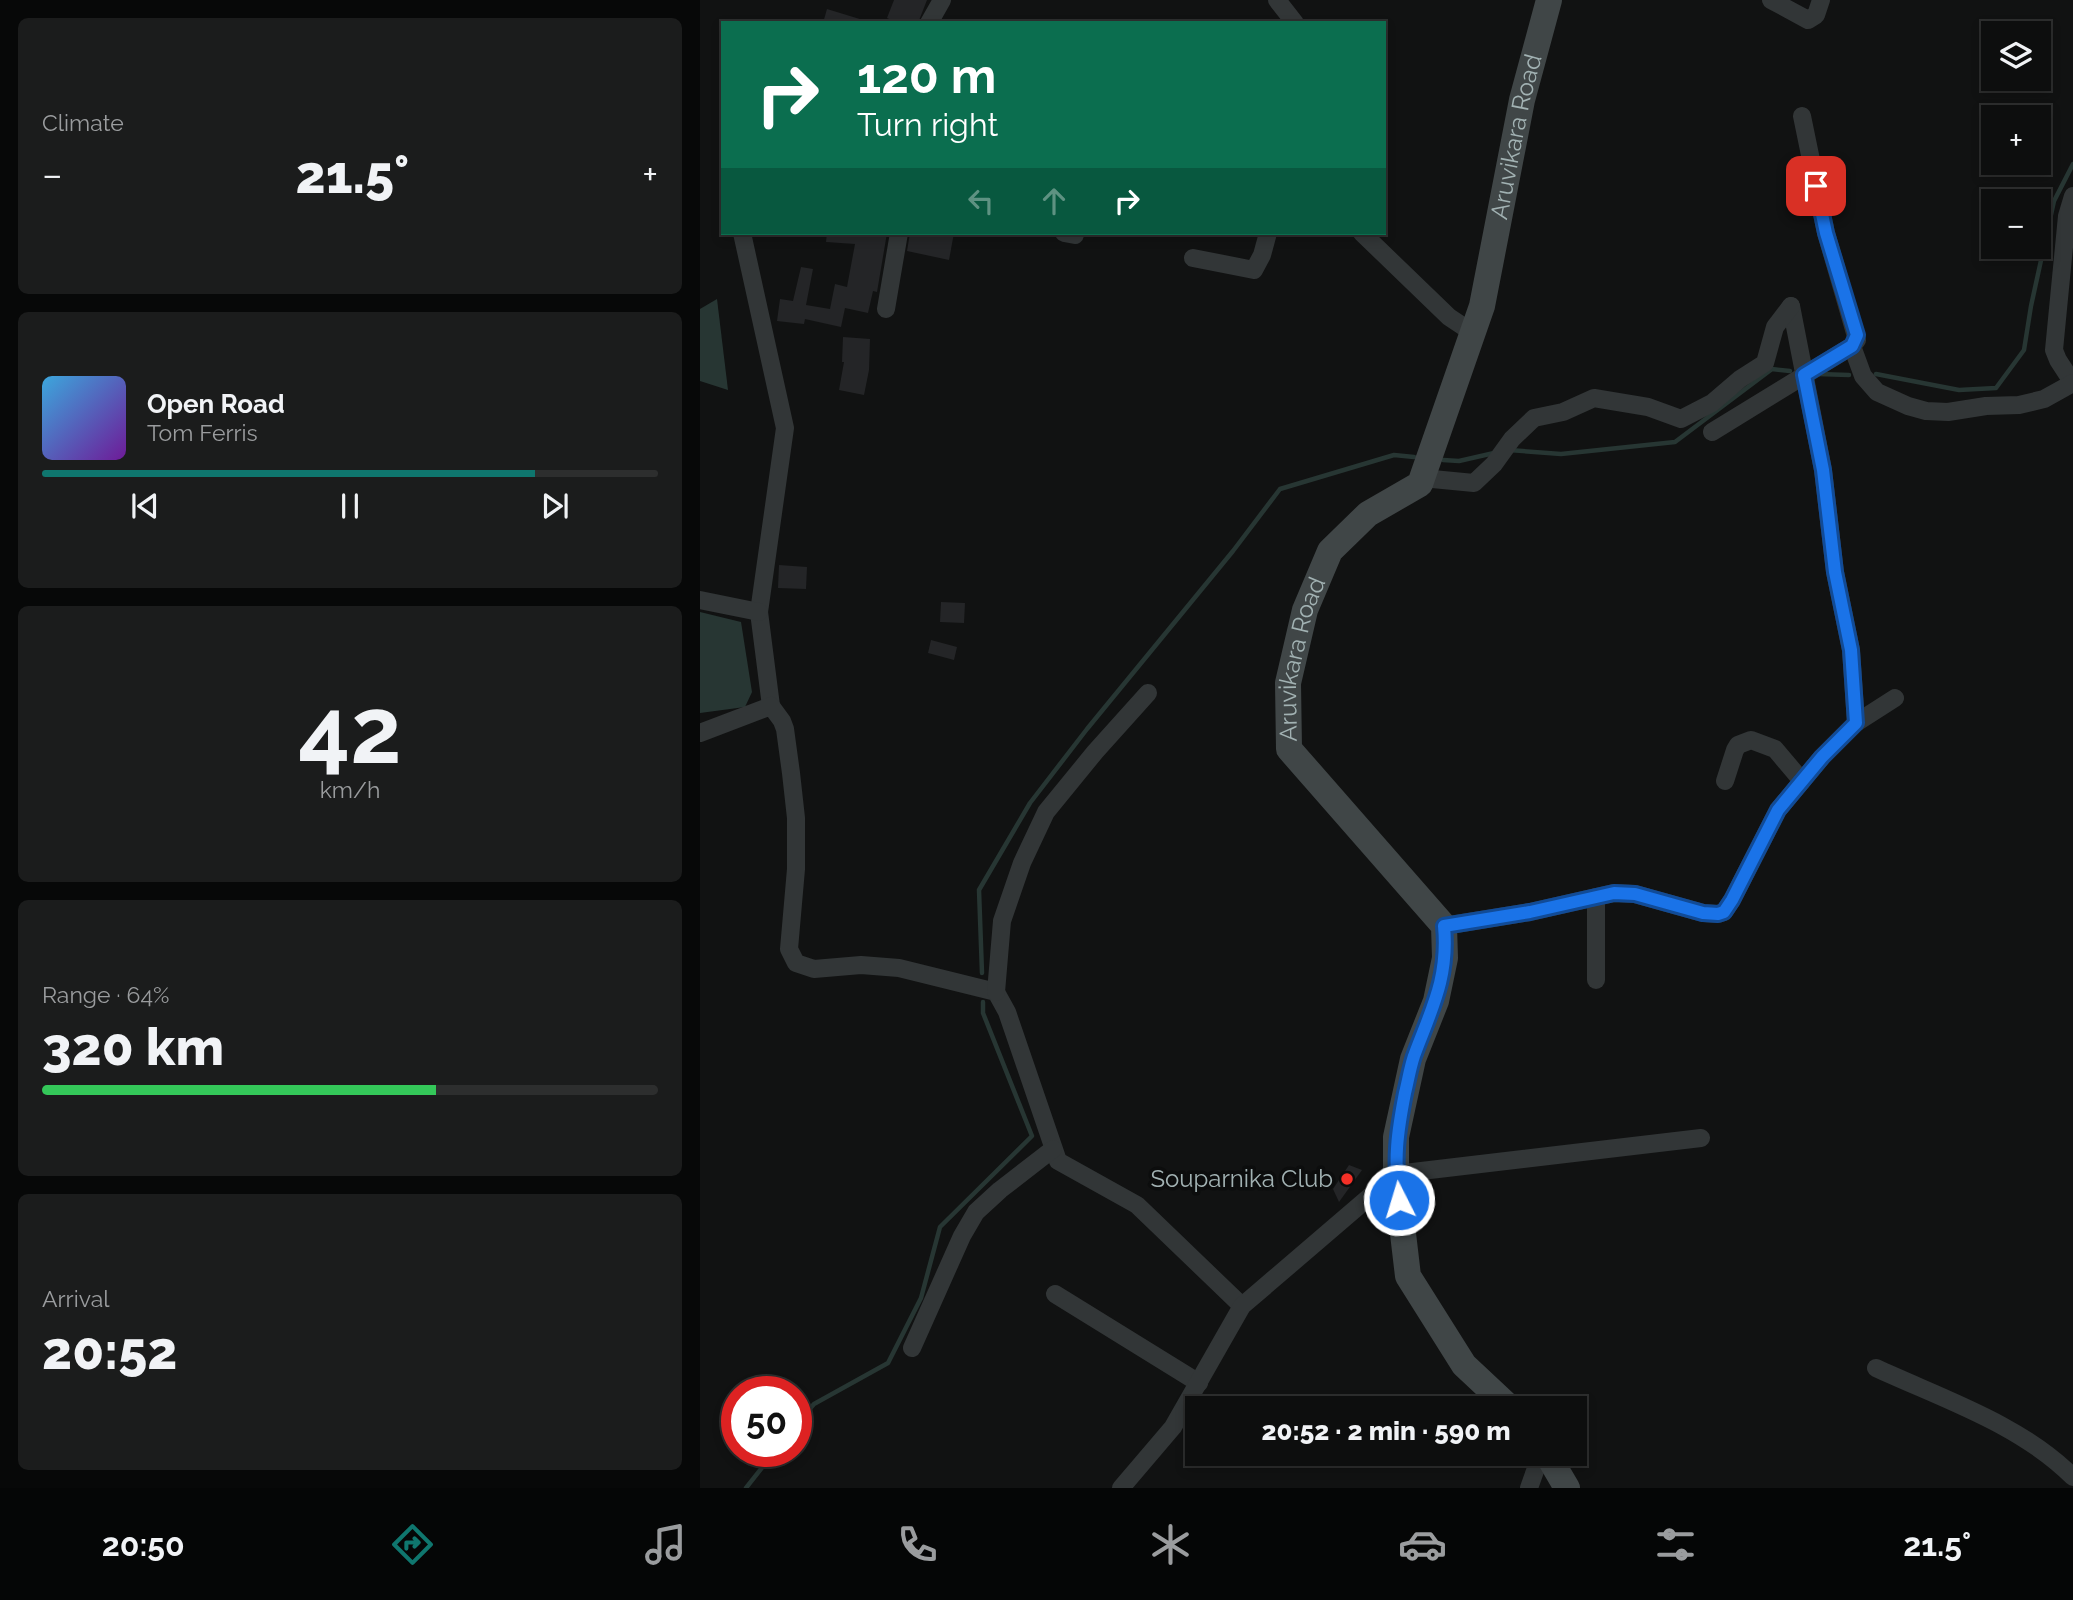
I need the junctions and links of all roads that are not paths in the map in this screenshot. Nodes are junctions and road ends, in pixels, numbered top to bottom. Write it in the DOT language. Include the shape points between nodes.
graph roads {
  1 [pos="942,0"];
  2 [pos="1277,0"];
  3 [pos="1549,0"];
  4 [pos="1771,0"];
  5 [pos="1821,0"];
  6 [pos="930,21"];
  7 [pos="1293,21"];
  8 [pos="1802,116"];
  9 [pos="2073,195"];
  10 [pos="742,235"];
  11 [pos="899,235"];
  12 [pos="1267,235"];
  13 [pos="1364,235"];
  14 [pos="1193,258"];
  15 [pos="886,309"];
  16 [pos="1473,333"];
  17 [pos="1852,346"];
  18 [pos="1804,375"];
  19 [pos="2073,383"];
  20 [pos="1712,432"];
  21 [pos="1422,478"];
  22 [pos="700,600"];
  23 [pos="759,612"];
  24 [pos="1149,693"];
  25 [pos="1895,698"];
  26 [pos="771,706"];
  27 [pos="1856,723"];
  28 [pos="700,733"];
  29 [pos="1802,780"];
  30 [pos="1726,781"];
  31 [pos="1596,897"];
  32 [pos="1444,926"];
  33 [pos="1596,980"];
  34 [pos="996,992"];
  35 [pos="1701,1138"];
  36 [pos="1053,1149"];
  37 [pos="1396,1174"];
  38 [pos="1055,1294"];
  39 [pos="1242,1306"];
  40 [pos="912,1348"];
  41 [pos="1876,1368"];
  42 [pos="1199,1383"];
  43 [pos="1497,1396"];
  44 [pos="1537,1466"];
  45 [pos="1554,1466"];
  46 [pos="2073,1477"];
  47 [pos="1121,1488"];
  48 [pos="1529,1488"];
  49 [pos="1567,1488"];
  1 -- 6 [label="street"];
  2 -- 7 [label="street"];
  3 -- 16 [label="main road, Aruvikara Road" via="1522,100"];
  4 -- 5 [label="street" via="1808,20 1816,15"];
  8 -- 17 [label="street" via="1826,233 1857,335"];
  9 -- 19 [label="street" via="2054,350"];
  10 -- 23 [label="street" via="785,428"];
  11 -- 15 [label="street"];
  12 -- 14 [label="street" via="1254,270"];
  13 -- 16 [label="street" via="1449,317"];
  16 -- 21 [label="main road, Aruvikara Road"];
  17 -- 18 [label="street"];
  17 -- 19 [label="street" via="1863,376 1877,392 1926,411 2019,404 2044,399"];
  18 -- 20 [label="street"];
  18 -- 21 [label="street" via="1791,306 1774,327 1765,363 1712,403 1681,419 1648,407 1594,398 1534,418 1474,483"];
  18 -- 27 [label="street" via="1851,650"];
  21 -- 32 [label="main road, Aruvikara Road" via="1420,484 1368,514 1330,551 1305,610 1288,683 1289,749"];
  22 -- 23 [label="street"];
  23 -- 26 [label="street"];
  24 -- 34 [label="street" via="1046,812 1021,863 1002,922"];
  25 -- 27 [label="street"];
  26 -- 28 [label="street"];
  26 -- 34 [label="street" via="785,729 796,818 791,957 814,969 899,968"];
  27 -- 29 [label="street"];
  29 -- 30 [label="street" via="1775,749 1751,740 1738,745"];
  29 -- 31 [label="street" via="1778,810 1724,912 1703,913 1635,894"];
  31 -- 32 [label="street"];
  31 -- 33 [label="street"];
  32 -- 37 [label="main road" via="1445,958 1436,1001 1413,1059 1396,1136"];
  34 -- 36 [label="street" via="1007,1012"];
  35 -- 37 [label="street"];
  36 -- 39 [label="street" via="1058,1161 1137,1205"];
  36 -- 40 [label="street" via="976,1212"];
  37 -- 39 [label="street"];
  37 -- 43 [label="main road" via="1408,1276 1464,1365"];
  38 -- 42 [label="street"];
  39 -- 42 [label="street"];
  41 -- 46 [label="street" via="1999,1424 2048,1454"];
  42 -- 47 [label="street" via="1173,1427"];
  44 -- 48 [label="street"];
  45 -- 49 [label="main road"];
}
